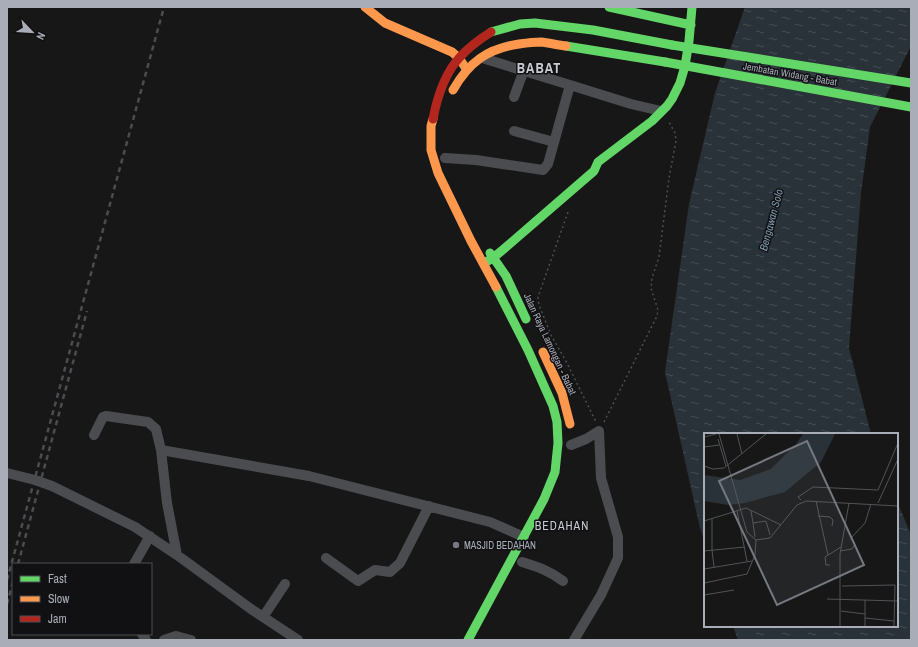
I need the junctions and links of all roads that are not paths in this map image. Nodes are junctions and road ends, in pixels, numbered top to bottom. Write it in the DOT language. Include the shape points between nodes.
graph roads {
  1 [pos="365,7"];
  2 [pos="609,7"];
  3 [pos="692,7"];
  4 [pos="691,25"];
  5 [pos="479,57"];
  6 [pos="459,58"];
  7 [pos="467,69"];
  8 [pos="524,70"];
  9 [pos="911,83"];
  10 [pos="570,85"];
  11 [pos="514,97"];
  12 [pos="450,98"];
  13 [pos="911,107"];
  14 [pos="661,111"];
  15 [pos="514,131"];
  16 [pos="554,142"];
  17 [pos="442,148"];
  18 [pos="445,161"];
  19 [pos="598,162"];
  20 [pos="577,174"];
  21 [pos="452,182"];
  22 [pos="464,207"];
  23 [pos="478,252"];
  24 [pos="493,258"];
  25 [pos="484,263"];
  26 [pos="530,328"];
  27 [pos="537,341"];
  28 [pos="94,435"];
  29 [pos="571,441"];
  30 [pos="161,450"];
  31 [pos="7,473"];
  32 [pos="429,506"];
  33 [pos="150,536"];
  34 [pos="524,537"];
  35 [pos="177,554"];
  36 [pos="326,558"];
  37 [pos="522,562"];
  38 [pos="135,563"];
  39 [pos="563,581"];
  40 [pos="285,584"];
  41 [pos="263,617"];
  42 [pos="164,640"];
  43 [pos="191,640"];
  44 [pos="298,640"];
  45 [pos="468,640"];
  46 [pos="574,640"];
  1 -- 6 [label="main road" via="385,23 452,52"];
  2 -- 4 [label="main road"];
  3 -- 4 [label="main road"];
  4 -- 14 [label="main road" via="684,73 678,89"];
  5 -- 7 [label="main road"];
  5 -- 8 [label="street"];
  5 -- 13 [label="main road, Jembatan Widang - Babat, bridge" via="507,47 540,42 666,62"];
  6 -- 7 [label="main road"];
  6 -- 9 [label="main road, Jembatan Widang - Babat, bridge" via="491,32 520,24 535,23 593,30"];
  6 -- 23 [label="main road, Jembatan Widang - Babat" via="449,73 436,104 431,126 431,150 443,185"];
  7 -- 12 [label="main road" via="457,81"];
  8 -- 10 [label="street"];
  8 -- 11 [label="street"];
  10 -- 14 [label="street"];
  10 -- 16 [label="street"];
  14 -- 19 [label="main road"];
  15 -- 16 [label="street"];
  16 -- 18 [label="street" via="548,164 543,170 476,160"];
  17 -- 18 [label="main road"];
  19 -- 20 [label="main road" via="589,164"];
  19 -- 24 [label="main road" via="594,171"];
  21 -- 22 [label="main road"];
  23 -- 24 [label="main road, Jalan Raya Lamongan - Babat" via="490,245"];
  23 -- 25 [label="main road, Jembatan Widang - Babat"];
  24 -- 25 [label="main road"];
  24 -- 26 [label="main road, Jalan Raya Lamongan - Babat" via="506,276"];
  25 -- 34 [label="main road" via="528,350 553,406 557,422 555,472"];
  27 -- 29 [label="main road, Jalan Raya Lamongan - Babat" via="562,393"];
  28 -- 30 [label="street" via="106,416 148,422 156,429"];
  29 -- 46 [label="street" via="586,439 599,431 601,478 618,537 618,558 601,595"];
  30 -- 32 [label="street" via="309,476"];
  30 -- 35 [label="street" via="166,503"];
  31 -- 33 [label="street" via="52,486"];
  32 -- 34 [label="street" via="490,522"];
  32 -- 36 [label="street" via="400,563 390,572 375,570 358,581"];
  33 -- 35 [label="street"];
  33 -- 38 [label="street"];
  34 -- 45 [label="main road"];
  35 -- 41 [label="street"];
  37 -- 39 [label="street" via="546,570"];
  40 -- 41 [label="street"];
  41 -- 44 [label="street"];
  42 -- 43 [label="street" via="176,636"];
}
